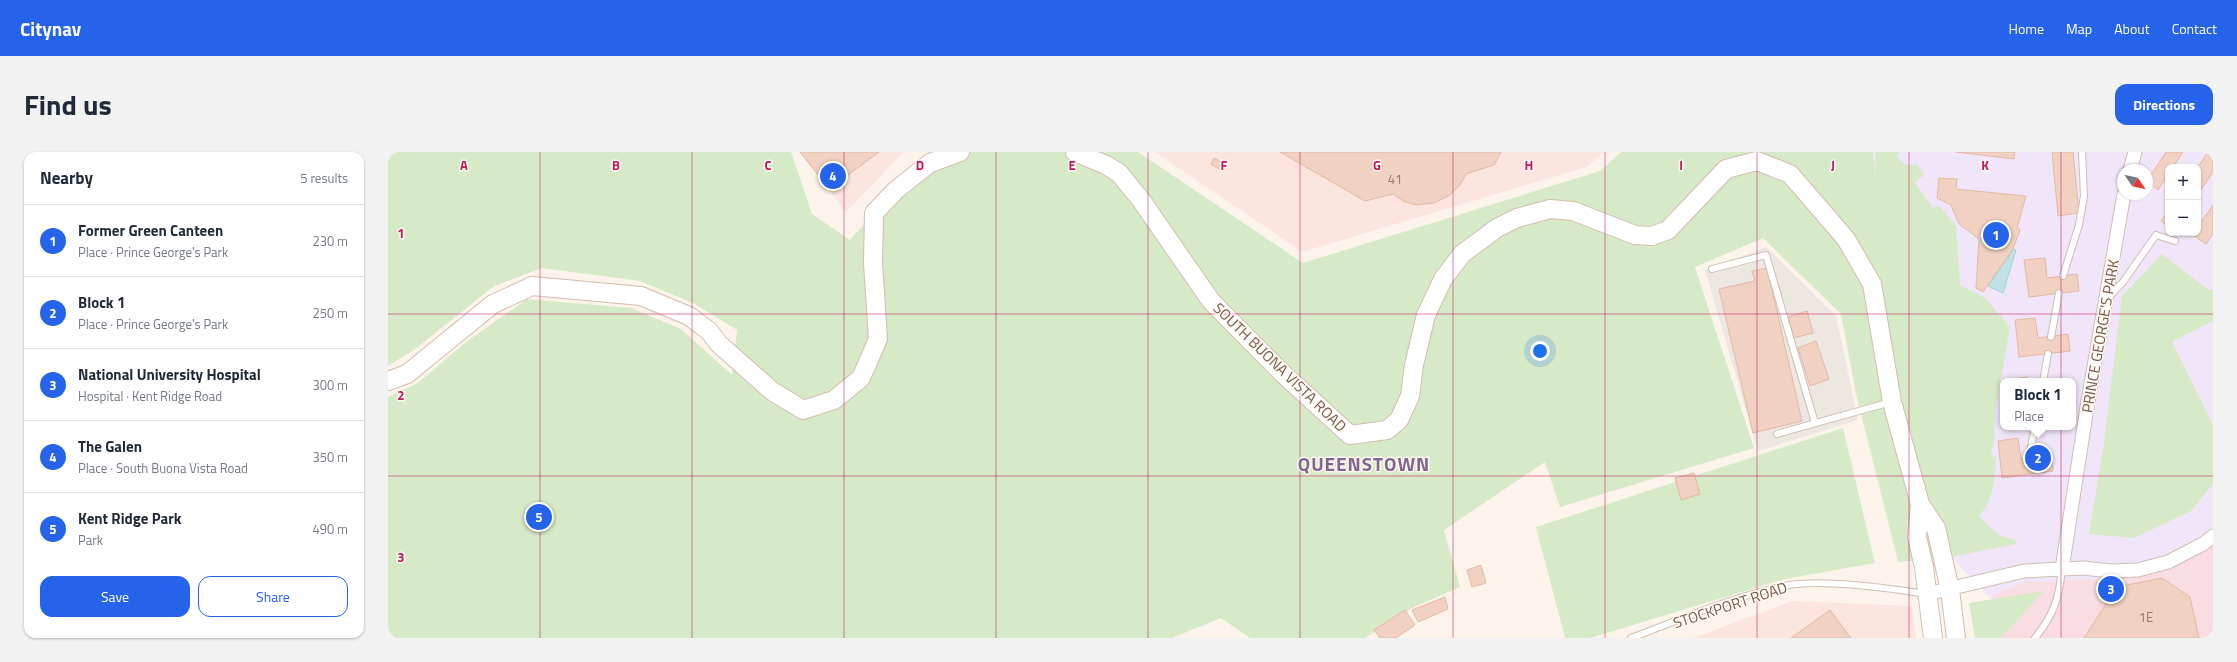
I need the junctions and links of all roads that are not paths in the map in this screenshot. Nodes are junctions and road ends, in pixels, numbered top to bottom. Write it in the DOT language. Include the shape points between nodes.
graph roads {
  1 [pos="960,152"];
  2 [pos="1075,152"];
  3 [pos="2082,152"];
  4 [pos="2135,152"];
  5 [pos="2132,164"];
  6 [pos="2123,200"];
  7 [pos="2175,241"];
  8 [pos="1712,269"];
  9 [pos="2063,276"];
  10 [pos="2059,293"];
  11 [pos="2106,301"];
  12 [pos="2051,337"];
  13 [pos="2048,354"];
  14 [pos="2044,378"];
  15 [pos="388,381"];
  16 [pos="1892,402"];
  17 [pos="1815,423"];
  18 [pos="2034,430"];
  19 [pos="1777,434"];
  20 [pos="2029,457"];
  21 [pos="1920,504"];
  22 [pos="2213,536"];
  23 [pos="2062,569"];
  24 [pos="1950,590"];
  25 [pos="1927,594"];
  26 [pos="1631,638"];
  27 [pos="1933,638"];
  28 [pos="1956,638"];
  29 [pos="2035,638"];
  1 -- 15 [label="street" via="930,163 896,190 874,213 873,263 878,339 861,378 834,400 803,410 772,391 719,344 709,331 688,316 641,296 532,286 493,304 407,374"];
  2 -- 16 [label="street, SOUTH BUONA VISTA ROAD" via="1119,173 1141,200 1211,301 1281,372 1350,435 1387,430 1399,420 1410,396 1414,365 1426,315 1443,279 1462,254 1497,228 1517,218 1550,209 1574,211 1635,235 1652,236 1668,230 1726,169 1757,161 1790,174 1846,239 1872,284"];
  3 -- 9 [label="lane" via="2084,196 2079,225"];
  4 -- 5 [label="street"];
  6 -- 11 [label="street, PRINCE GEORGE'S PARK"];
  7 -- 11 [label="lane" via="2156,235 2123,282"];
  8 -- 17 [label="lane" via="1766,256"];
  10 -- 12 [label="lane"];
  11 -- 23 [label="street, PRINCE GEORGE'S PARK"];
  13 -- 14 [label="lane"];
  16 -- 17 [label="lane"];
  16 -- 21 [label="street, SOUTH BUONA VISTA ROAD"];
  17 -- 19 [label="lane"];
  18 -- 20 [label="lane"];
  21 -- 24 [label="street, SOUTH BUONA VISTA ROAD" via="1936,528"];
  21 -- 25 [label="street, SOUTH BUONA VISTA ROAD" via="1918,537"];
  22 -- 23 [label="street" via="2168,562 2138,570"];
  23 -- 24 [label="street" via="2024,571"];
  23 -- 29 [label="lane, PRINCE GEORGE'S PARK" via="2058,599 2050,619"];
  24 -- 25 [label="street"];
  24 -- 28 [label="street, SOUTH BUONA VISTA ROAD"];
  25 -- 26 [label="lane, STOCKPORT ROAD" via="1826,583 1790,585 1744,597"];
  25 -- 27 [label="street, SOUTH BUONA VISTA ROAD"];
}
